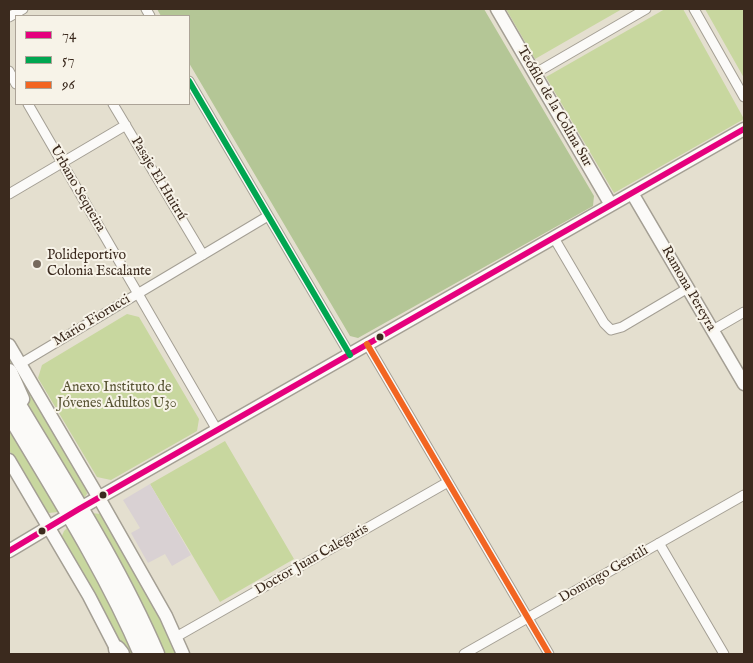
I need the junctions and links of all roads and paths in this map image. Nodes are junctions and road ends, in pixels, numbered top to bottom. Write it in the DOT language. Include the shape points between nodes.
graph roads {
  1 [pos="23,9"];
  2 [pos="496,9"];
  3 [pos="646,9"];
  4 [pos="694,9"];
  5 [pos="9,17"];
  6 [pos="9,71"];
  7 [pos="534,74"];
  8 [pos="15,82"];
  9 [pos="190,83"];
  10 [pos="744,97"];
  11 [pos="29,105"];
  12 [pos="114,105"];
  13 [pos="126,125"];
  14 [pos="744,129"];
  15 [pos="62,163"];
  16 [pos="632,193"];
  17 [pos="9,194"];
  18 [pos="611,205"];
  19 [pos="268,216"];
  20 [pos="554,238"];
  21 [pos="203,255"];
  22 [pos="688,288"];
  23 [pos="138,294"];
  24 [pos="744,312"];
  25 [pos="713,330"];
  26 [pos="367,344"];
  27 [pos="9,345"];
  28 [pos="350,355"];
  29 [pos="14,368"];
  30 [pos="744,384"];
  31 [pos="9,390"];
  32 [pos="9,412"];
  33 [pos="9,418"];
  34 [pos="217,430"];
  35 [pos="30,437"];
  36 [pos="9,460"];
  37 [pos="448,482"];
  38 [pos="744,495"];
  39 [pos="99,498"];
  40 [pos="74,512"];
  41 [pos="48,528"];
  42 [pos="660,543"];
  43 [pos="9,551"];
  44 [pos="528,618"];
  45 [pos="176,637"];
  46 [pos="119,653"];
  47 [pos="142,654"];
  48 [pos="156,654"];
  49 [pos="183,654"];
  50 [pos="464,654"];
  51 [pos="549,654"];
  52 [pos="724,654"];
  1 -- 5 [label="street"];
  2 -- 7 [label="street, Teófilo de la Colina Sur"];
  3 -- 7 [label="street"];
  4 -- 10 [label="street"];
  6 -- 8 [label="street"];
  7 -- 18 [label="street, Teófilo de la Colina Sur"];
  9 -- 19 [label="street"];
  11 -- 15 [label="street, Urbano Sequeira"];
  12 -- 13 [label="street, Pasaje El Huitrú"];
  13 -- 15 [label="street"];
  13 -- 21 [label="street, Pasaje El Huitrú"];
  14 -- 16 [label="street"];
  15 -- 17 [label="street"];
  15 -- 23 [label="street, Urbano Sequeira"];
  16 -- 18 [label="street"];
  16 -- 22 [label="street, Ramona Pereyra"];
  18 -- 20 [label="street"];
  19 -- 21 [label="street, Mario Fiorucci"];
  19 -- 28 [label="street"];
  20 -- 22 [label="street" via="611,330 622,327"];
  20 -- 26 [label="street"];
  21 -- 23 [label="street, Mario Fiorucci"];
  22 -- 25 [label="street, Ramona Pereyra"];
  23 -- 29 [label="street, Mario Fiorucci"];
  23 -- 34 [label="street, Urbano Sequeira"];
  24 -- 25 [label="street"];
  25 -- 30 [label="street, Ramona Pereyra"];
  26 -- 28 [label="street"];
  26 -- 37 [label="street"];
  27 -- 29 [label="street"];
  28 -- 34 [label="street"];
  29 -- 35 [label="highway"];
  29 -- 39 [label="street"];
  31 -- 35 [label="highway"];
  32 -- 35 [label="highway"];
  33 -- 35 [label="highway"];
  34 -- 39 [label="street"];
  35 -- 40 [label="highway"];
  36 -- 41 [label="street"];
  37 -- 44 [label="street"];
  37 -- 45 [label="street, Doctor Juan Calegaris"];
  38 -- 42 [label="street, Domingo Gentili"];
  39 -- 40 [label="street"];
  39 -- 45 [label="street"];
  40 -- 41 [label="street"];
  40 -- 47 [label="highway"];
  40 -- 48 [label="highway" via="126,590"];
  41 -- 43 [label="street"];
  41 -- 46 [label="street" via="90,596"];
  42 -- 44 [label="street, Domingo Gentili"];
  42 -- 52 [label="street"];
  44 -- 50 [label="street, Domingo Gentili"];
  44 -- 51 [label="street"];
  45 -- 49 [label="street"];
}
